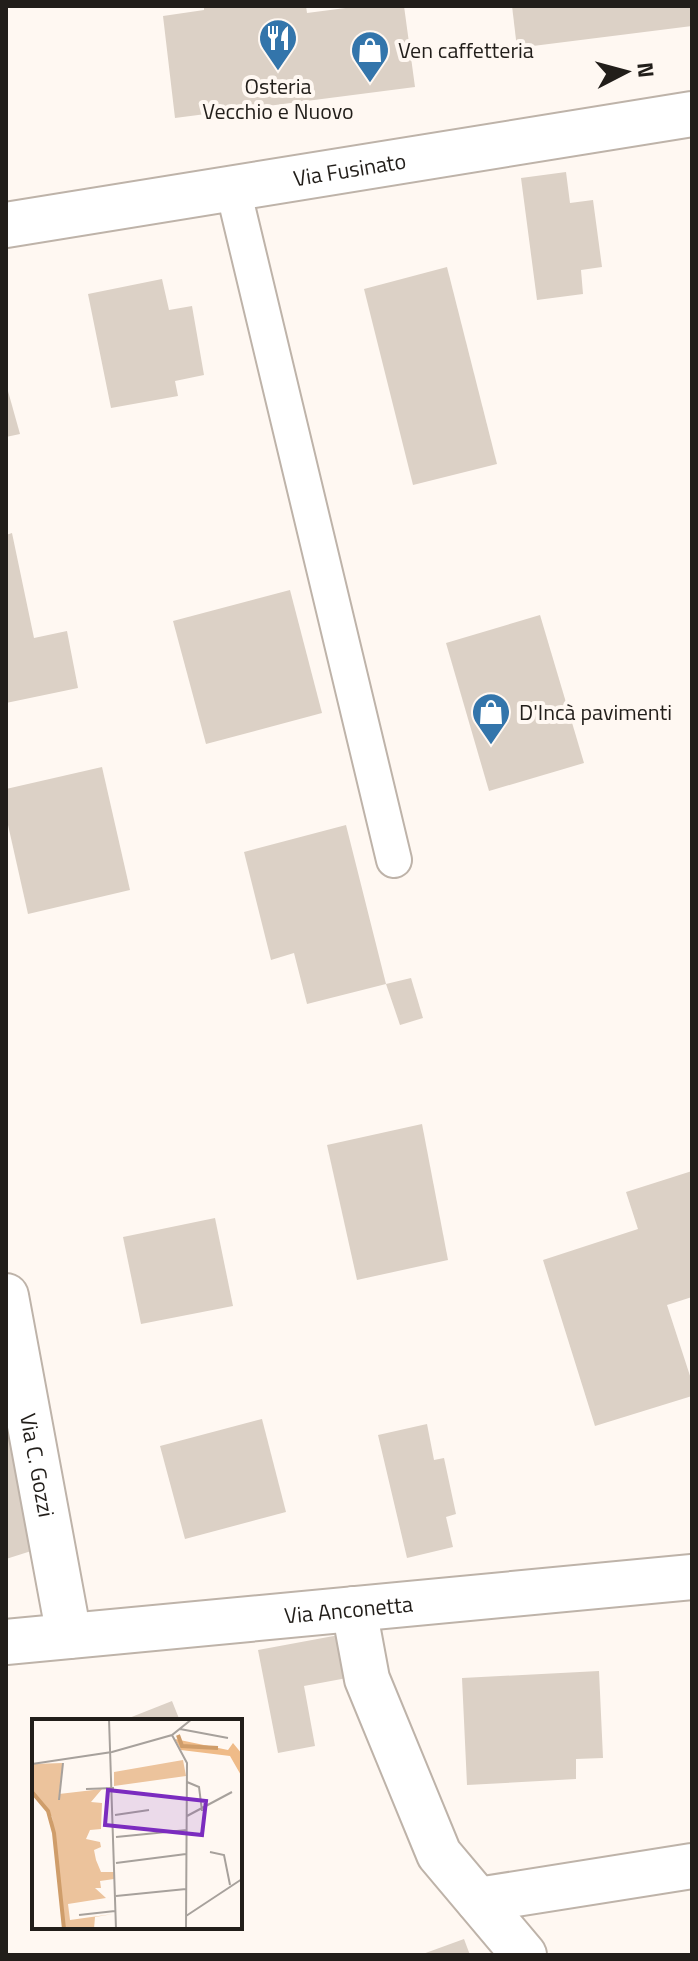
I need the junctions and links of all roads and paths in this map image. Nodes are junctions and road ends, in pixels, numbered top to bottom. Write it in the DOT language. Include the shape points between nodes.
graph roads {
  1 [pos="692,114"];
  2 [pos="233,189"];
  3 [pos="6,225"];
  4 [pos="394,860"];
  5 [pos="6,1296"];
  6 [pos="692,1577"];
  7 [pos="354,1609"];
  8 [pos="69,1636"];
  9 [pos="6,1642"];
  10 [pos="692,1866"];
  11 [pos="478,1900"];
  12 [pos="524,1955"];
  1 -- 2 [label="street, Via Fusinato"];
  2 -- 3 [label="street, Via Fusinato"];
  2 -- 4 [label="lane"];
  5 -- 8 [label="street, Via C. Gozzi"];
  6 -- 7 [label="street, Via Anconetta"];
  7 -- 8 [label="street, Via Anconetta"];
  7 -- 11 [label="street" via="367,1679 439,1854"];
  8 -- 9 [label="street, Via Anconetta"];
  10 -- 11 [label="street"];
  11 -- 12 [label="street"];
}
